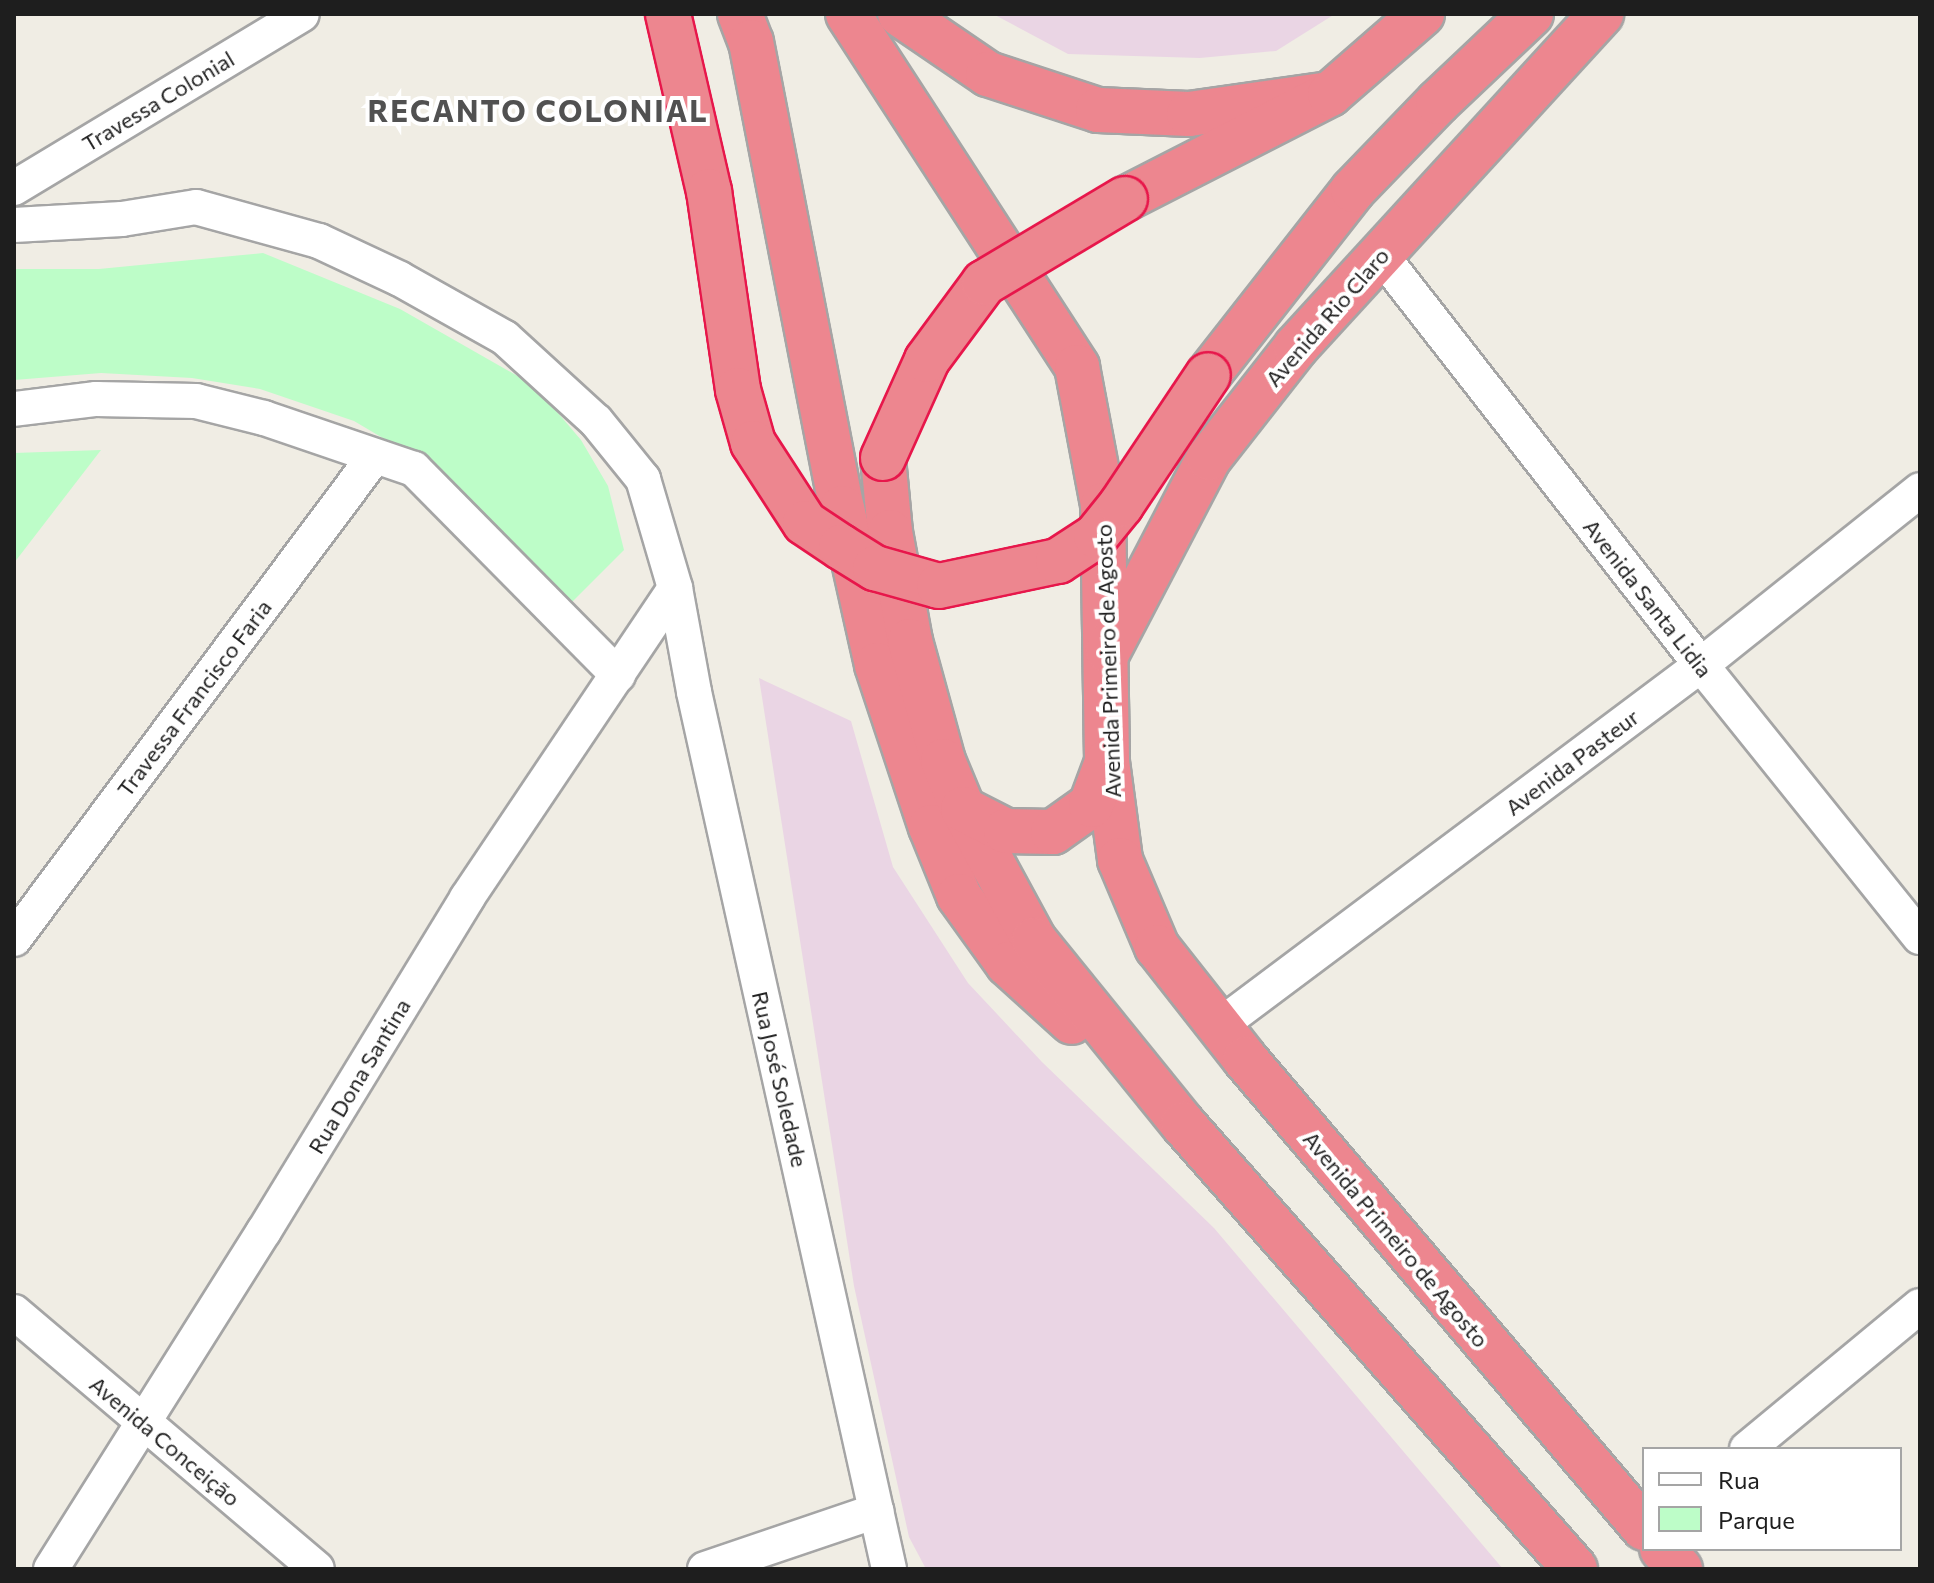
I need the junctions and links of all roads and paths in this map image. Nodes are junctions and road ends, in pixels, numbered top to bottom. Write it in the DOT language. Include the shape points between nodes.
graph roads {
  1 [pos="302,14"];
  2 [pos="668,14"];
  3 [pos="740,14"];
  4 [pos="848,14"];
  5 [pos="900,14"];
  6 [pos="1422,14"];
  7 [pos="1531,14"];
  8 [pos="1601,14"];
  9 [pos="1330,94"];
  10 [pos="14,188"];
  11 [pos="14,225"];
  12 [pos="1381,255"];
  13 [pos="14,409"];
  14 [pos="374,457"];
  15 [pos="1920,490"];
  16 [pos="675,588"];
  17 [pos="1105,657"];
  18 [pos="1701,665"];
  19 [pos="618,675"];
  20 [pos="1107,762"];
  21 [pos="963,809"];
  22 [pos="1920,937"];
  23 [pos="14,939"];
  24 [pos="1219,1026"];
  25 [pos="1183,1124"];
  26 [pos="1920,1306"];
  27 [pos="14,1312"];
  28 [pos="145,1424"];
  29 [pos="1749,1447"];
  30 [pos="876,1511"];
  31 [pos="1642,1526"];
  32 [pos="1664,1551"];
  33 [pos="1570,1564"];
  34 [pos="51,1569"];
  35 [pos="317,1569"];
  36 [pos="705,1569"];
  37 [pos="889,1569"];
  38 [pos="1680,1569"];
  1 -- 10 [label="street, Travessa Colonial"];
  2 -- 7 [label="highway, bridge" via="709,191 738,390 753,443 805,523 875,568 939,586 1058,561 1096,536 1208,375 1353,190"];
  3 -- 25 [label="highway" via="751,42 877,665 931,827 959,896 1008,964"];
  4 -- 17 [label="highway, Avenida Primeiro de Agosto" via="1077,367 1103,505"];
  5 -- 9 [label="highway" via="988,74 1098,110 1189,114"];
  6 -- 9 [label="highway"];
  8 -- 12 [label="highway, Avenida Rio Claro"];
  9 -- 21 [label="highway, bridge" via="1125,199 984,283 927,360 883,458 910,641 943,761"];
  11 -- 16 [label="street, Rua José Soledade" via="122,219 196,207 319,241 400,279 505,338 596,421 643,479"];
  12 -- 17 [label="highway, Avenida Rio Claro" via="1296,347 1209,458"];
  12 -- 18 [label="street, Avenida Santa Lidia"];
  13 -- 14 [label="street" via="96,399 196,401 264,418"];
  14 -- 19 [label="street" via="414,469"];
  14 -- 23 [label="street, Travessa Francisco Faria"];
  15 -- 18 [label="street, Avenida Pasteur"];
  16 -- 19 [label="street, Rua Dona Santina"];
  16 -- 30 [label="street, Rua José Soledade"];
  17 -- 20 [label="highway, Avenida Primeiro de Agosto"];
  18 -- 22 [label="street, Avenida Santa Lidia"];
  18 -- 24 [label="street, Avenida Pasteur"];
  19 -- 28 [label="street, Rua Dona Santina" via="467,898"];
  20 -- 21 [label="highway" via="1091,805 1053,832 1006,831"];
  20 -- 24 [label="highway, Avenida Primeiro de Agosto" via="1120,860 1157,947"];
  21 -- 25 [label="highway" via="1034,940"];
  24 -- 31 [label="highway, Avenida Primeiro de Agosto"];
  25 -- 33 [label="highway"];
  26 -- 29 [label="street"];
  27 -- 28 [label="street, Avenida Conceição"];
  28 -- 34 [label="street, Rua Dona Santina"];
  28 -- 35 [label="street, Avenida Conceição"];
  30 -- 36 [label="street"];
  30 -- 37 [label="street, Rua José Soledade"];
  32 -- 38 [label="highway"];
}
